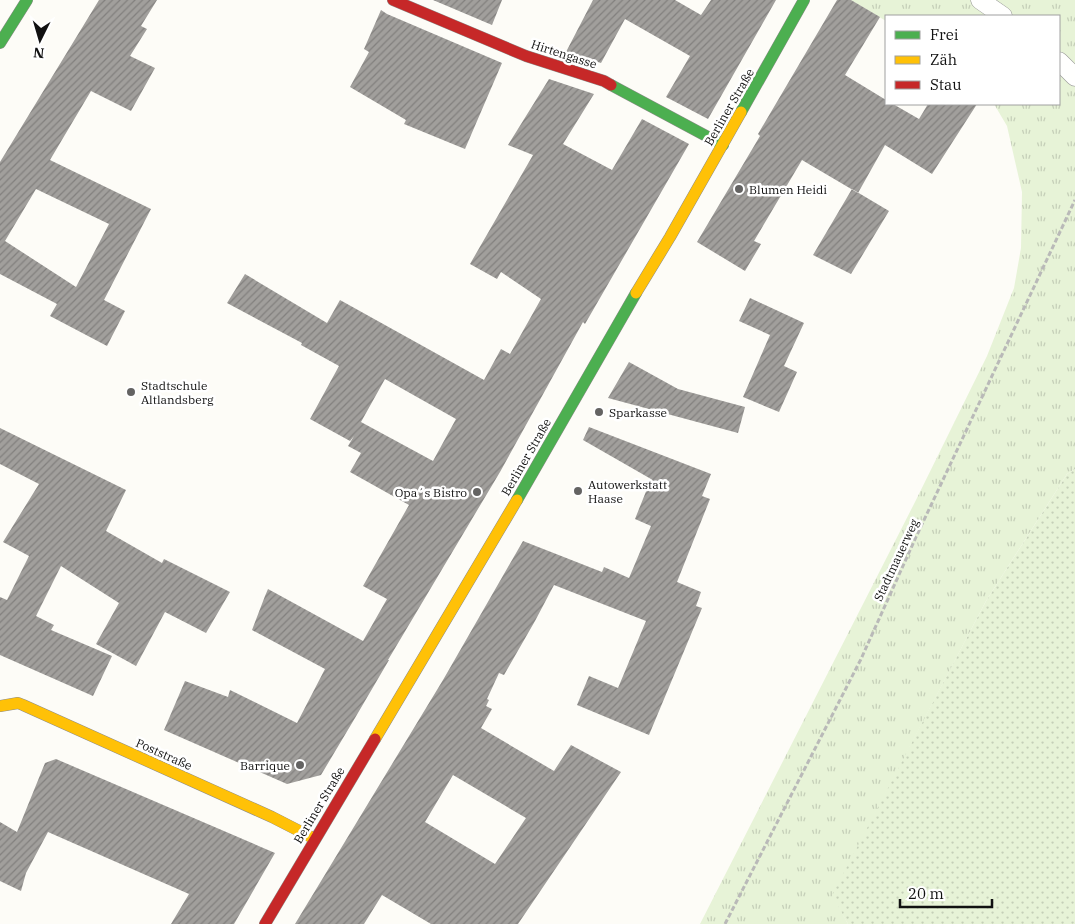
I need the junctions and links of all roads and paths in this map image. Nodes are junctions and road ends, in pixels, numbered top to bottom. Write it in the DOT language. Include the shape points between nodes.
graph roads {
  1 [pos="27,0"];
  2 [pos="392,0"];
  3 [pos="804,0"];
  4 [pos="980,0"];
  5 [pos="1002,15"];
  6 [pos="0,43"];
  7 [pos="1060,62"];
  8 [pos="1075,76"];
  9 [pos="723,144"];
  10 [pos="1075,200"];
  11 [pos="0,706"];
  12 [pos="315,839"];
  13 [pos="265,924"];
  14 [pos="725,924"];
  1 -- 6 [label="street"];
  2 -- 9 [label="street, Hirtengasse" via="526,56 604,81"];
  3 -- 9 [label="street, Berliner Straße"];
  4 -- 5 [label="lane"];
  7 -- 8 [label="lane"];
  9 -- 12 [label="street, Berliner Straße"];
  10 -- 14 [label="path, Stadtmauerweg" via="861,659"];
  11 -- 12 [label="street, Poststraße" via="23,705"];
  12 -- 13 [label="street, Berliner Straße"];
}
